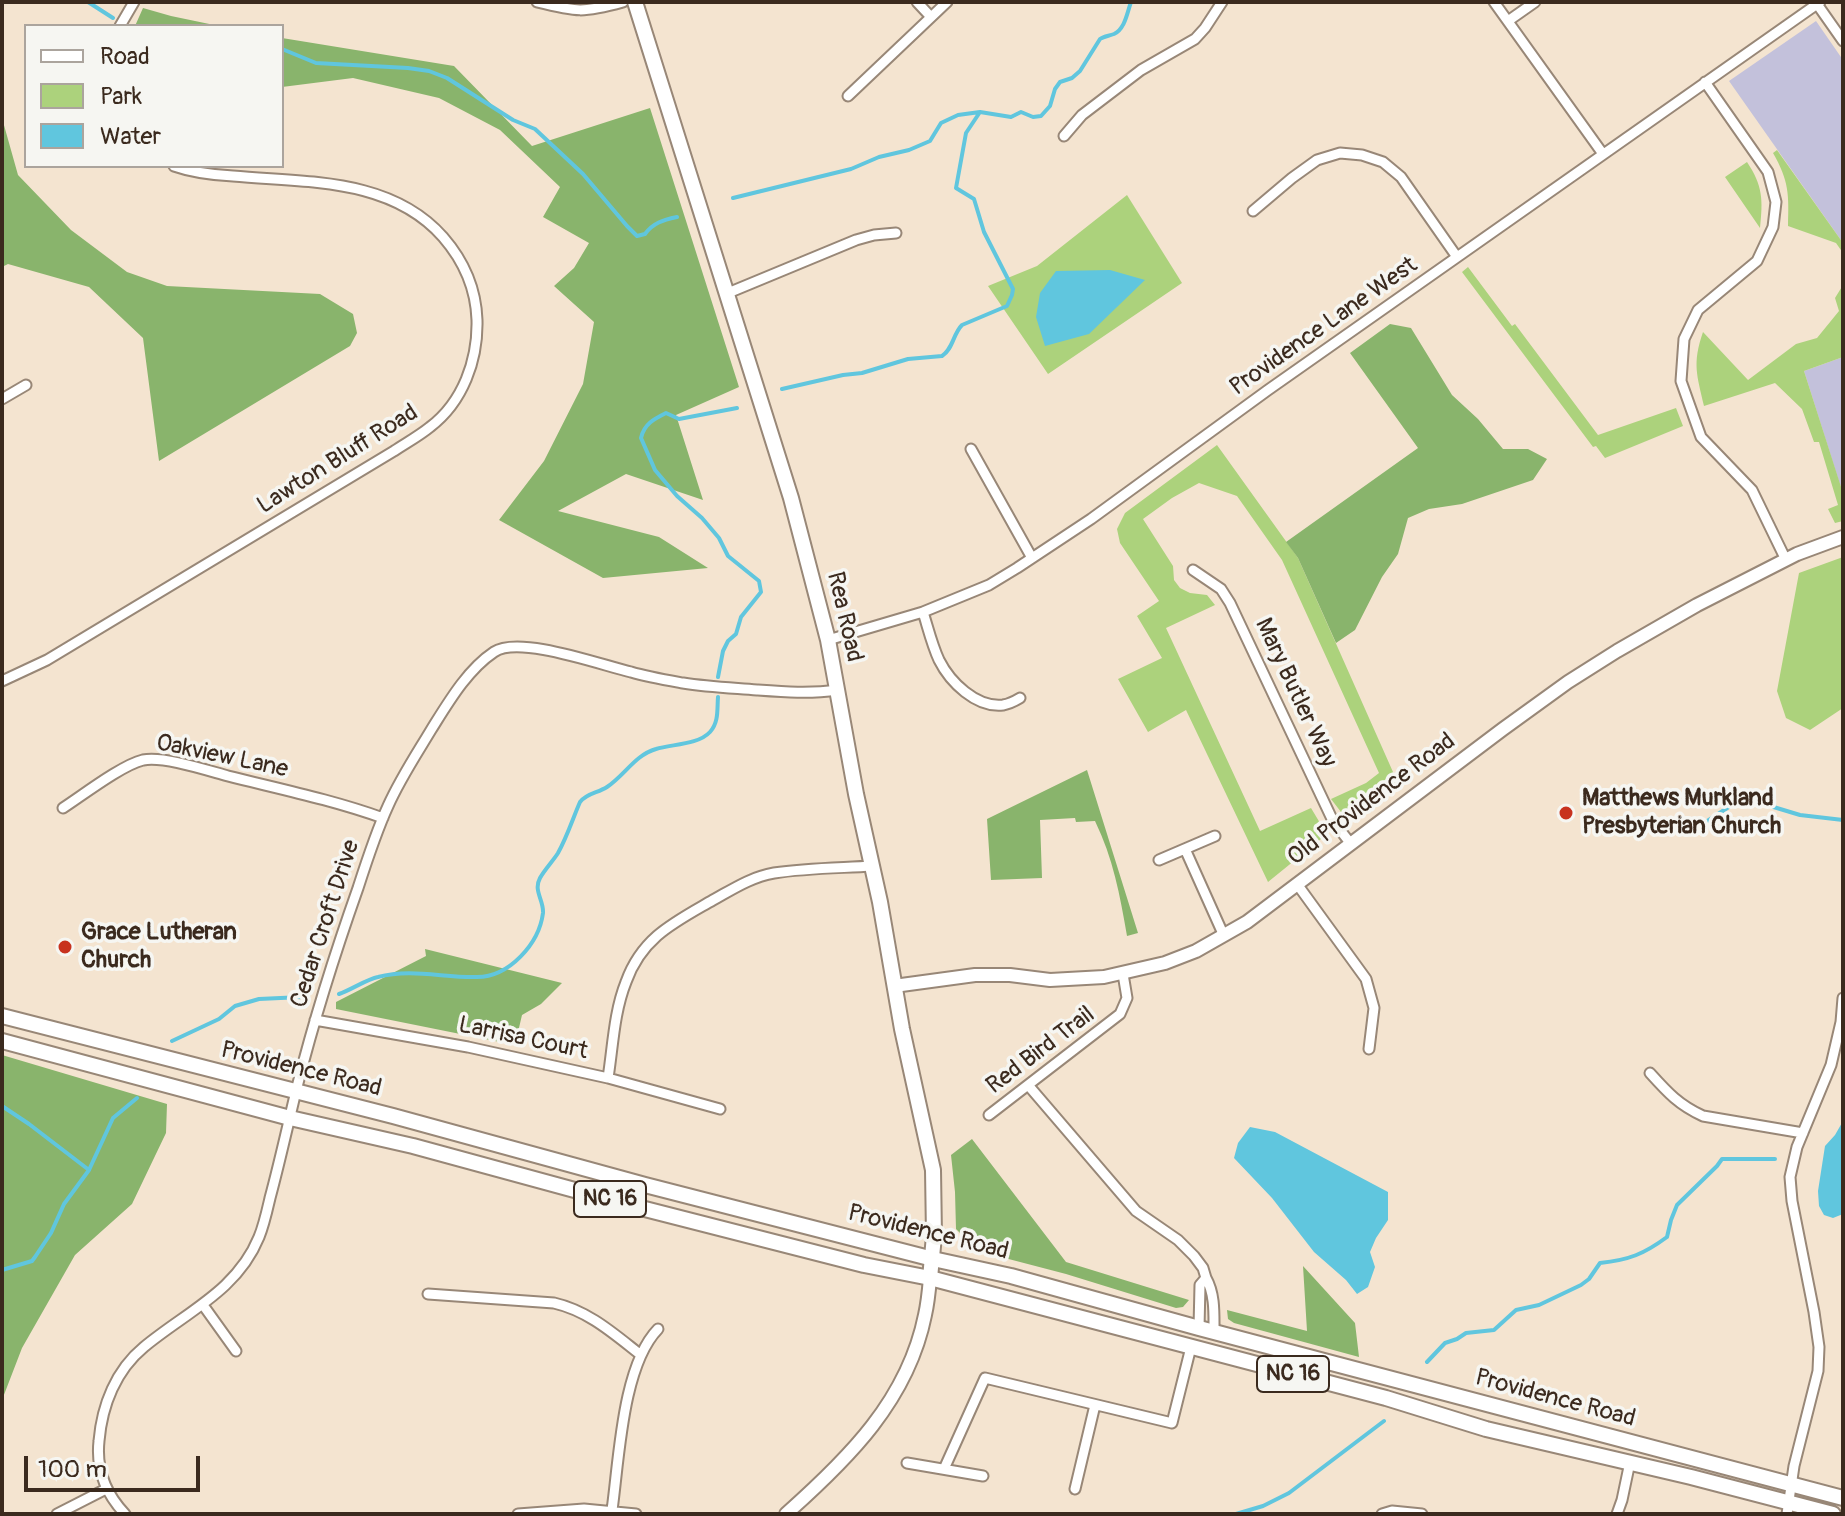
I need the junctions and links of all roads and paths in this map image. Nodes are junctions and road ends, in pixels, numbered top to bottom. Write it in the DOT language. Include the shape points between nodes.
graph roads {
  1 [pos="134,2"];
  2 [pos="537,2"];
  3 [pos="623,2"];
  4 [pos="635,2"];
  5 [pos="917,2"];
  6 [pos="947,2"];
  7 [pos="1222,2"];
  8 [pos="1494,2"];
  9 [pos="1535,2"];
  10 [pos="1818,3"];
  11 [pos="931,17"];
  12 [pos="1508,21"];
  13 [pos="121,24"];
  14 [pos="1843,41"];
  15 [pos="1705,82"];
  16 [pos="848,96"];
  17 [pos="1064,136"];
  18 [pos="1603,154"];
  19 [pos="181,168"];
  20 [pos="1253,211"];
  21 [pos="896,233"];
  22 [pos="1457,257"];
  23 [pos="728,293"];
  24 [pos="26,385"];
  25 [pos="2,399"];
  26 [pos="971,449"];
  27 [pos="1843,537"];
  28 [pos="1032,558"];
  29 [pos="1786,560"];
  30 [pos="1193,570"];
  31 [pos="923,612"];
  32 [pos="828,640"];
  33 [pos="2,681"];
  34 [pos="837,690"];
  35 [pos="1020,698"];
  36 [pos="63,808"];
  37 [pos="383,818"];
  38 [pos="1215,836"];
  39 [pos="1351,844"];
  40 [pos="1185,849"];
  41 [pos="1159,860"];
  42 [pos="872,866"];
  43 [pos="1297,884"];
  44 [pos="1224,936"];
  45 [pos="1123,974"];
  46 [pos="894,986"];
  47 [pos="1843,998"];
  48 [pos="2,1016"];
  49 [pos="315,1020"];
  50 [pos="2,1041"];
  51 [pos="1369,1049"];
  52 [pos="1650,1073"];
  53 [pos="608,1078"];
  54 [pos="1028,1085"];
  55 [pos="296,1092"];
  56 [pos="720,1109"];
  57 [pos="989,1115"];
  58 [pos="290,1118"];
  59 [pos="1803,1133"];
  60 [pos="933,1259"];
  61 [pos="930,1278"];
  62 [pos="1206,1278"];
  63 [pos="428,1294"];
  64 [pos="203,1305"];
  65 [pos="658,1329"];
  66 [pos="1206,1330"];
  67 [pos="1191,1347"];
  68 [pos="236,1351"];
  69 [pos="641,1355"];
  70 [pos="1095,1405"];
  71 [pos="1630,1462"];
  72 [pos="907,1463"];
  73 [pos="944,1469"];
  74 [pos="983,1476"];
  75 [pos="1791,1484"];
  76 [pos="106,1489"];
  77 [pos="1075,1489"];
  78 [pos="1843,1498"];
  79 [pos="1788,1508"];
  80 [pos="612,1510"];
  81 [pos="57,1514"];
  82 [pos="125,1514"];
  83 [pos="518,1514"];
  84 [pos="636,1514"];
  85 [pos="786,1514"];
  86 [pos="1382,1514"];
  87 [pos="1422,1514"];
  88 [pos="1617,1514"];
  89 [pos="1833,1514"];
  1 -- 13 [label="street"];
  2 -- 3 [label="street" via="580,12"];
  4 -- 23 [label="main road, Rea Road"];
  5 -- 11 [label="street"];
  6 -- 11 [label="street"];
  7 -- 17 [label="street" via="1195,39 1128,79"];
  8 -- 12 [label="street"];
  9 -- 12 [label="street"];
  10 -- 14 [label="street"];
  10 -- 15 [label="street, Providence Lane West"];
  11 -- 16 [label="street"];
  12 -- 18 [label="street"];
  15 -- 18 [label="street, Providence Lane West"];
  15 -- 29 [label="street" via="1768,172 1776,202 1773,227 1757,261 1698,310 1684,339 1681,381 1701,437 1752,490"];
  18 -- 22 [label="street, Providence Lane West"];
  19 -- 33 [label="street, Lawton Bluff Road" via="355,187 422,218 450,245 470,281 477,312 472,364 456,398 429,428 47,660"];
  20 -- 22 [label="street" via="1317,160 1340,153 1362,155 1383,162 1401,177"];
  21 -- 23 [label="street" via="856,240"];
  22 -- 28 [label="street, Providence Lane West"];
  23 -- 32 [label="main road, Rea Road"];
  24 -- 25 [label="street"];
  26 -- 28 [label="street"];
  27 -- 29 [label="street, Old Providence Road"];
  28 -- 31 [label="street, Providence Lane West" via="989,585"];
  29 -- 39 [label="street, Old Providence Road" via="1568,682"];
  30 -- 39 [label="street, Mary Butler Way" via="1221,589 1230,603 1333,821"];
  31 -- 32 [label="street, Providence Lane West"];
  31 -- 35 [label="street" via="951,679 984,703 1005,705"];
  32 -- 34 [label="main road, Rea Road"];
  34 -- 37 [label="street, Cedar Croft Drive" via="803,693 687,684 507,646 479,664 454,696"];
  34 -- 42 [label="main road, Rea Road"];
  36 -- 37 [label="street, Oakview Lane" via="148,759"];
  37 -- 49 [label="street, Cedar Croft Drive"];
  38 -- 40 [label="street"];
  39 -- 43 [label="street, Old Providence Road"];
  40 -- 41 [label="street"];
  40 -- 44 [label="street"];
  42 -- 46 [label="main road, Rea Road"];
  42 -- 53 [label="street" via="773,873 675,921 646,948 626,979"];
  43 -- 44 [label="street, Old Providence Road"];
  43 -- 51 [label="street" via="1366,979 1374,1008"];
  44 -- 45 [label="street, Old Providence Road" via="1186,955"];
  45 -- 46 [label="street, Old Providence Road" via="1050,980 975,975"];
  45 -- 54 [label="street, Red Bird Trail" via="1127,998 1120,1014"];
  46 -- 60 [label="main road, Rea Road" via="933,1170"];
  47 -- 59 [label="street" via="1831,1065"];
  48 -- 55 [label="main road, Providence Road / NC 16"];
  49 -- 53 [label="street, Larrisa Court"];
  49 -- 55 [label="street, Cedar Croft Drive"];
  50 -- 58 [label="main road, Providence Road / NC 16"];
  52 -- 59 [label="street" via="1673,1099 1703,1116"];
  53 -- 56 [label="street, Larrisa Court"];
  54 -- 57 [label="street, Red Bird Trail"];
  54 -- 62 [label="street" via="1136,1211 1194,1256"];
  55 -- 58 [label="street, Cedar Croft Drive"];
  55 -- 60 [label="main road, Providence Road / NC 16"];
  58 -- 61 [label="main road, Providence Road / NC 16"];
  58 -- 64 [label="street, Cedar Croft Drive" via="251,1255"];
  59 -- 75 [label="street" via="1792,1162 1790,1191 1819,1347"];
  60 -- 61 [label="main road, Rea Road"];
  60 -- 66 [label="main road, Providence Road / NC 16"];
  61 -- 67 [label="main road, Providence Road / NC 16"];
  61 -- 85 [label="street" via="925,1316 899,1385 845,1460"];
  62 -- 66 [label="street" via="1213,1297"];
  62 -- 66 [label="street" via="1200,1285"];
  63 -- 69 [label="street" via="566,1306 592,1318"];
  64 -- 68 [label="street"];
  64 -- 76 [label="street, Cedar Croft Drive" via="143,1348 116,1380 98,1445"];
  65 -- 69 [label="street"];
  66 -- 75 [label="main road, Providence Road / NC 16"];
  67 -- 70 [label="street" via="1172,1423"];
  67 -- 71 [label="main road, Providence Road / NC 16" via="1486,1429"];
  69 -- 80 [label="street" via="629,1389"];
  70 -- 73 [label="street" via="985,1378"];
  70 -- 77 [label="street"];
  71 -- 79 [label="main road, Providence Road / NC 16"];
  71 -- 88 [label="street"];
  72 -- 73 [label="street"];
  73 -- 74 [label="street"];
  75 -- 78 [label="main road, Providence Road / NC 16"];
  75 -- 79 [label="street"];
  76 -- 81 [label="street"];
  76 -- 82 [label="street, Cedar Croft Drive"];
  79 -- 89 [label="main road, Providence Road / NC 16"];
  80 -- 83 [label="street"];
  80 -- 84 [label="street"];
  86 -- 87 [label="street"];
}
